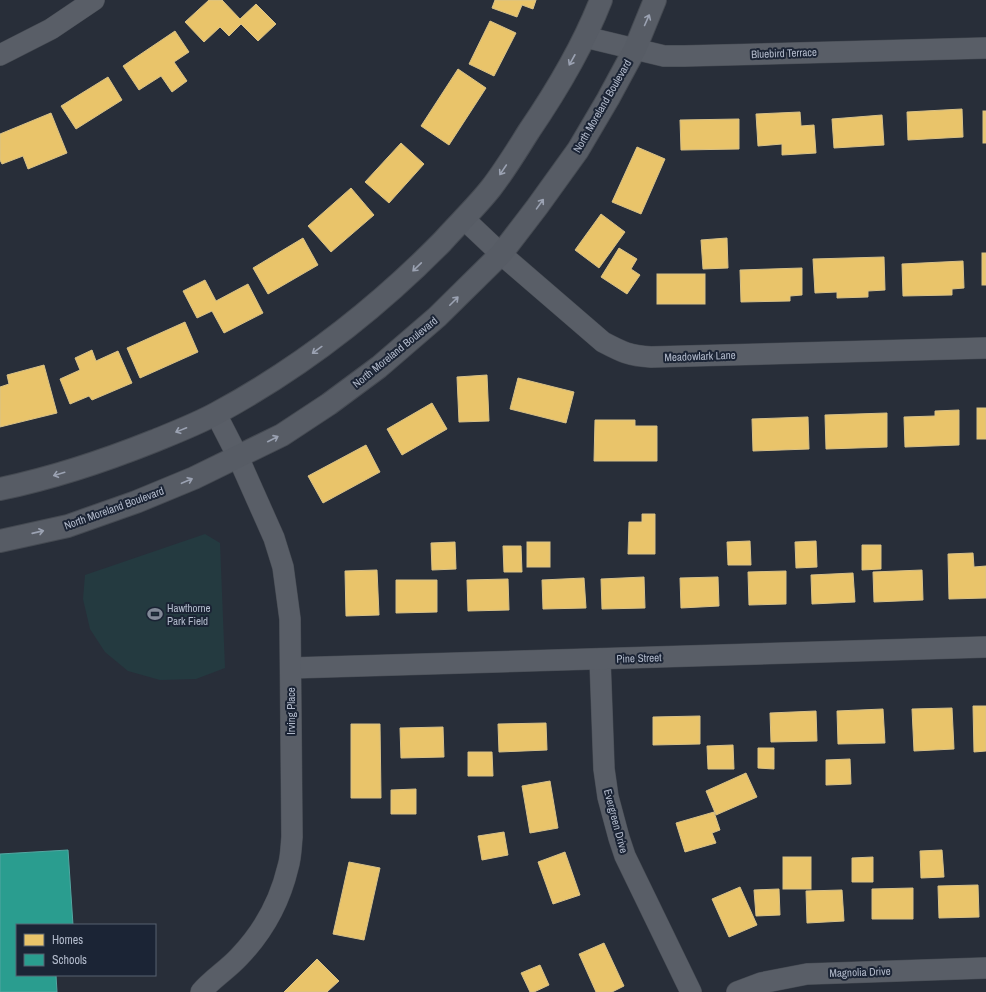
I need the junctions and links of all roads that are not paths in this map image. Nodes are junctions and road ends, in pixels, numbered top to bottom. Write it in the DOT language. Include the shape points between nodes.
graph roads {
  1 [pos="94,0"];
  2 [pos="601,0"];
  3 [pos="655,0"];
  4 [pos="585,36"];
  5 [pos="986,48"];
  6 [pos="635,49"];
  7 [pos="0,54"];
  8 [pos="464,219"];
  9 [pos="501,254"];
  10 [pos="986,348"];
  11 [pos="216,414"];
  12 [pos="238,457"];
  13 [pos="0,489"];
  14 [pos="0,541"];
  15 [pos="986,648"];
  16 [pos="600,659"];
  17 [pos="291,668"];
  18 [pos="986,968"];
  19 [pos="201,992"];
  20 [pos="691,992"];
  21 [pos="737,992"];
  1 -- 7 [label="street" via="51,29"];
  2 -- 4 [label="street"];
  6 -- 3 [label="street, North Moreland Boulevard, one-way"];
  4 -- 6 [label="street, Bluebird Terrace"];
  4 -- 8 [label="street, one-way" via="548,103 492,187"];
  5 -- 6 [label="street, Bluebird Terrace" via="684,56 664,56"];
  9 -- 6 [label="street, North Moreland Boulevard, one-way" via="578,150"];
  8 -- 9 [label="street, Meadowlark Lane"];
  8 -- 11 [label="street, one-way" via="416,269 362,316 312,354"];
  9 -- 10 [label="street, Meadowlark Lane" via="603,342 633,356"];
  12 -- 9 [label="street, North Moreland Boulevard, one-way" via="282,435 379,367 437,317"];
  11 -- 12 [label="street, Irving Place"];
  11 -- 13 [label="street, one-way" via="112,458"];
  14 -- 12 [label="street, North Moreland Boulevard, one-way" via="68,526 136,502"];
  12 -- 17 [label="street, Irving Place" via="274,538 283,567 290,619"];
  15 -- 16 [label="street, Pine Street"];
  16 -- 17 [label="street, Pine Street"];
  16 -- 20 [label="street, Evergreen Drive" via="604,769 617,832 625,856"];
  17 -- 19 [label="street, Irving Place" via="292,837 289,866 268,920 252,943"];
  18 -- 21 [label="street, Magnolia Drive" via="807,974 761,983"];
}
